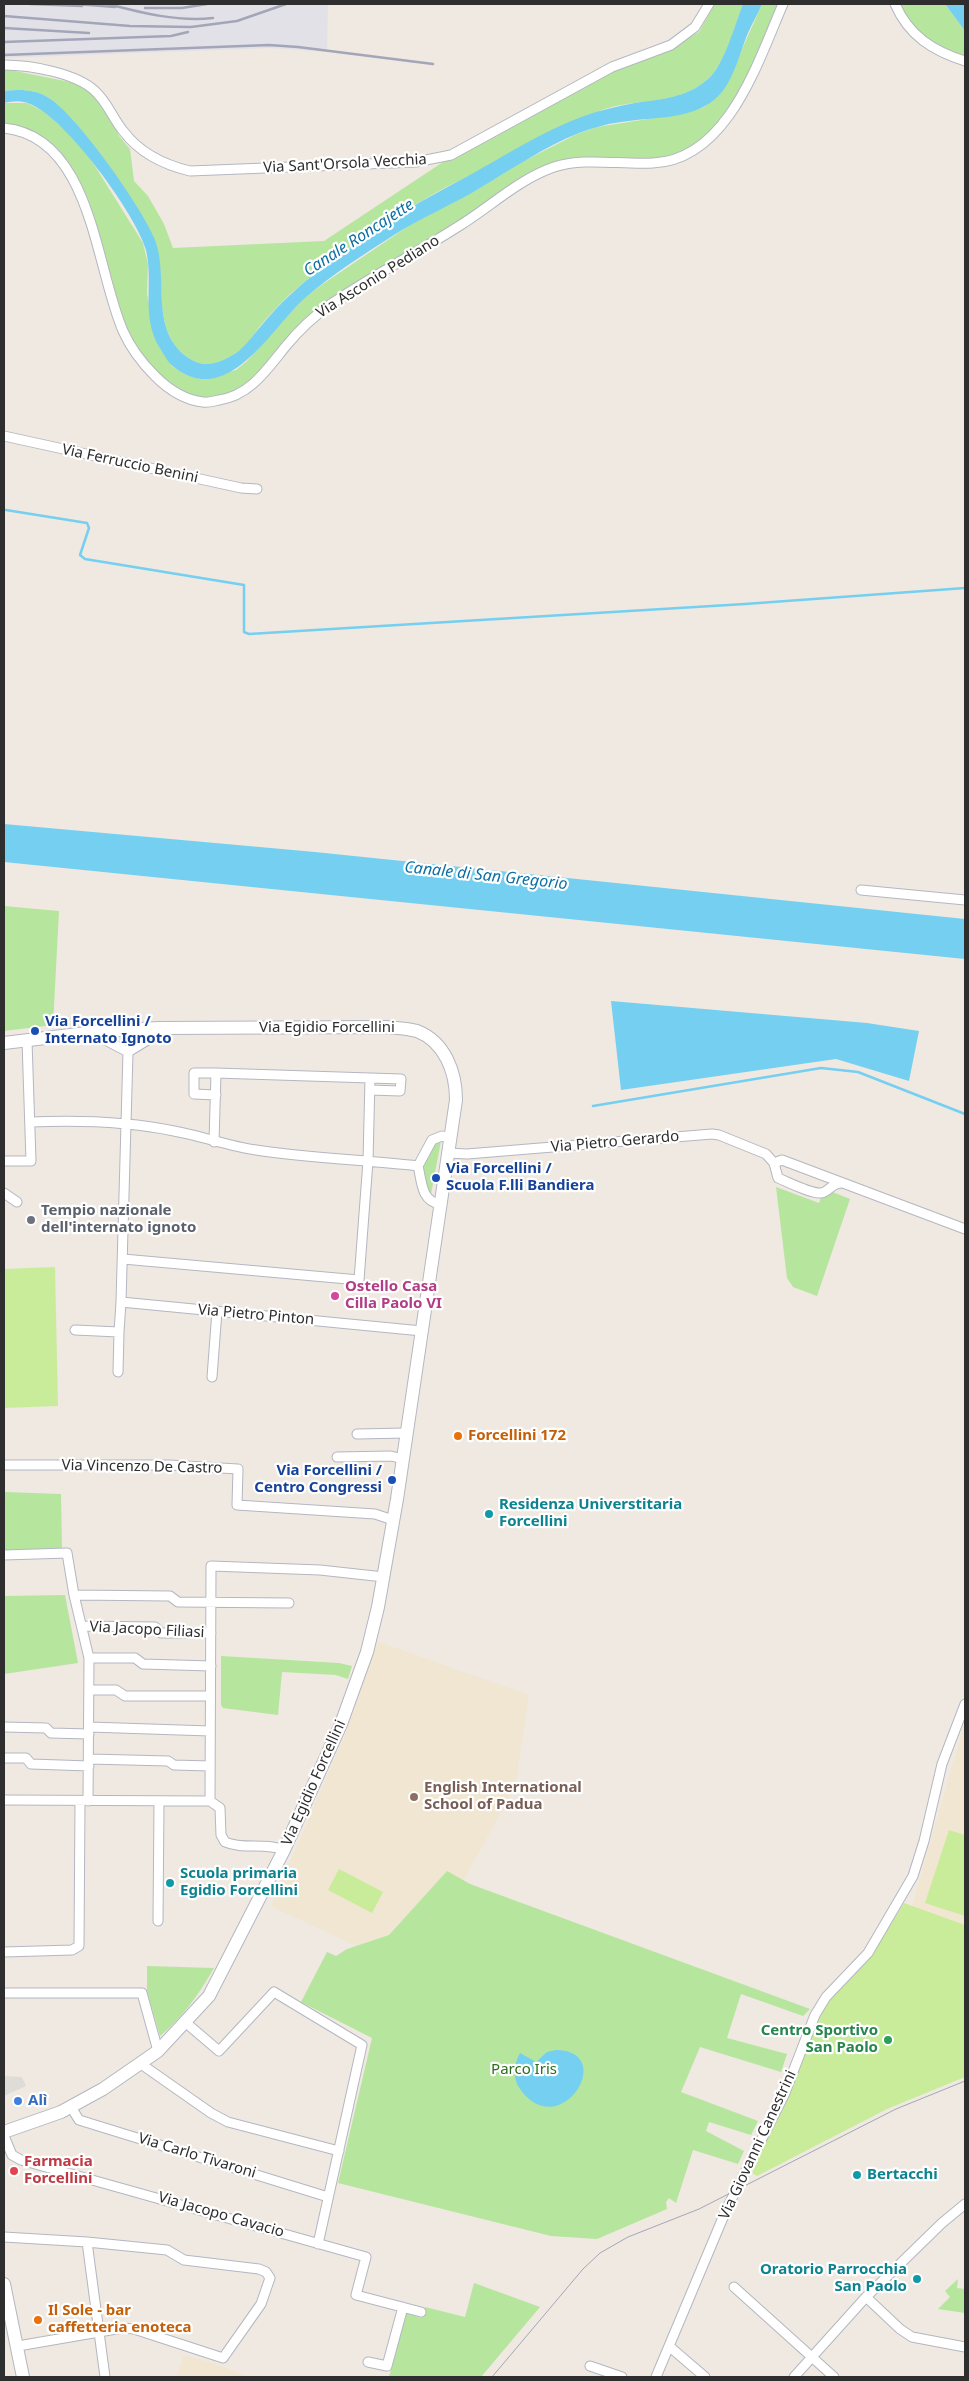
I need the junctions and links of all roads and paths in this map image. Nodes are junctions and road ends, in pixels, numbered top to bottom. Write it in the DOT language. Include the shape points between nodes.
graph roads {
  1 [pos="709,4"];
  2 [pos="782,4"];
  3 [pos="895,4"];
  4 [pos="965,61"];
  5 [pos="4,65"];
  6 [pos="4,128"];
  7 [pos="4,436"];
  8 [pos="257,489"];
  9 [pos="861,890"];
  10 [pos="965,900"];
  11 [pos="159,1028"];
  12 [pos="102,1031"];
  13 [pos="27,1041"];
  14 [pos="4,1043"];
  15 [pos="128,1052"];
  16 [pos="216,1073"];
  17 [pos="370,1078"];
  18 [pos="370,1090"];
  19 [pos="216,1095"];
  20 [pos="32,1122"];
  21 [pos="127,1123"];
  22 [pos="451,1138"];
  23 [pos="214,1142"];
  24 [pos="448,1153"];
  25 [pos="368,1160"];
  26 [pos="771,1160"];
  27 [pos="4,1161"];
  28 [pos="418,1166"];
  29 [pos="831,1181"];
  30 [pos="4,1193"];
  31 [pos="17,1202"];
  32 [pos="440,1204"];
  33 [pos="965,1229"];
  34 [pos="123,1259"];
  35 [pos="121,1302"];
  36 [pos="217,1311"];
  37 [pos="75,1330"];
  38 [pos="422,1330"];
  39 [pos="119,1332"];
  40 [pos="118,1372"];
  41 [pos="212,1377"];
  42 [pos="406,1433"];
  43 [pos="357,1434"];
  44 [pos="337,1457"];
  45 [pos="403,1459"];
  46 [pos="4,1465"];
  47 [pos="393,1520"];
  48 [pos="4,1555"];
  49 [pos="384,1577"];
  50 [pos="74,1595"];
  51 [pos="212,1602"];
  52 [pos="289,1603"];
  53 [pos="83,1626"];
  54 [pos="211,1633"];
  55 [pos="89,1658"];
  56 [pos="211,1666"];
  57 [pos="89,1690"];
  58 [pos="210,1696"];
  59 [pos="965,1704"];
  60 [pos="4,1727"];
  61 [pos="89,1731"];
  62 [pos="210,1731"];
  63 [pos="4,1758"];
  64 [pos="89,1762"];
  65 [pos="210,1766"];
  66 [pos="4,1800"];
  67 [pos="84,1801"];
  68 [pos="210,1801"];
  69 [pos="159,1802"];
  70 [pos="284,1850"];
  71 [pos="158,1920"];
  72 [pos="4,1952"];
  73 [pos="4,1993"];
  74 [pos="185,2022"];
  75 [pos="158,2051"];
  76 [pos="141,2064"];
  77 [pos="71,2107"];
  78 [pos="4,2132"];
  79 [pos="4,2136"];
  80 [pos="339,2151"];
  81 [pos="328,2197"];
  82 [pos="965,2204"];
  83 [pos="4,2237"];
  84 [pos="87,2242"];
  85 [pos="318,2244"];
  86 [pos="4,2284"];
  87 [pos="734,2286"];
  88 [pos="866,2297"];
  89 [pos="403,2307"];
  90 [pos="421,2312"];
  91 [pos="98,2331"];
  92 [pos="18,2346"];
  93 [pos="670,2347"];
  94 [pos="965,2347"];
  95 [pos="812,2357"];
  96 [pos="368,2362"];
  97 [pos="590,2366"];
  98 [pos="23,2377"];
  99 [pos="105,2377"];
  100 [pos="622,2377"];
  101 [pos="656,2377"];
  102 [pos="705,2377"];
  103 [pos="794,2377"];
  104 [pos="834,2377"];
  1 -- 5 [label="street, Via Sant'Orsola Vecchia" via="695,27 671,45 612,67 451,155 416,162 190,171 158,160 136,144 124,133 105,101 83,82 58,73"];
  2 -- 6 [label="street, Via Asconio Pediano" via="745,89 730,114 710,138 688,155 658,163 574,163 535,176 317,314 258,381 233,398 204,403 168,390 139,360 123,331 72,176 49,146 32,136"];
  3 -- 4 [label="street" via="911,31 924,43"];
  7 -- 8 [label="street, Via Ferruccio Benini"];
  9 -- 10 [label="street"];
  11 -- 12 [label="street, Via Egidio Forcellini"];
  11 -- 15 [label="street"];
  11 -- 22 [label="street, Via Egidio Forcellini" via="386,1027 418,1032 440,1048 451,1065 456,1100"];
  12 -- 13 [label="street, Via Egidio Forcellini"];
  12 -- 15 [label="street" via="107,1041"];
  13 -- 14 [label="street, Via Egidio Forcellini"];
  13 -- 20 [label="street"];
  15 -- 21 [label="street"];
  16 -- 17 [label="street"];
  16 -- 19 [label="street"];
  16 -- 19 [label="street" via="194,1073 194,1094"];
  17 -- 18 [label="street"];
  17 -- 18 [label="street" via="401,1079 400,1091"];
  18 -- 25 [label="street"];
  19 -- 23 [label="street"];
  20 -- 21 [label="street" via="88,1120"];
  20 -- 27 [label="street" via="31,1161"];
  21 -- 23 [label="street" via="176,1131"];
  21 -- 34 [label="street"];
  22 -- 24 [label="street, Via Egidio Forcellini"];
  22 -- 28 [label="street" via="432,1140"];
  23 -- 25 [label="street" via="256,1150"];
  24 -- 26 [label="street, Via Pietro Gerardo" via="712,1134 757,1150"];
  24 -- 32 [label="street, Via Egidio Forcellini"];
  25 -- 28 [label="street"];
  25 -- 34 [label="street" via="359,1280"];
  26 -- 29 [label="street, Via Pietro Gerardo" via="782,1160"];
  26 -- 29 [label="street, Via Pietro Gerardo" via="778,1178 810,1190 820,1193"];
  28 -- 32 [label="street" via="425,1196 431,1203"];
  29 -- 33 [label="street, Via Pietro Gerardo"];
  30 -- 31 [label="street"];
  32 -- 38 [label="street, Via Egidio Forcellini"];
  34 -- 35 [label="street"];
  35 -- 36 [label="street, Via Pietro Pinton"];
  35 -- 39 [label="street"];
  36 -- 38 [label="street, Via Pietro Pinton"];
  36 -- 41 [label="street"];
  37 -- 39 [label="street"];
  38 -- 42 [label="street, Via Egidio Forcellini"];
  39 -- 40 [label="street"];
  42 -- 43 [label="street"];
  42 -- 45 [label="street, Via Egidio Forcellini"];
  44 -- 45 [label="street" via="392,1456"];
  45 -- 47 [label="street, Via Egidio Forcellini"];
  46 -- 47 [label="street, Via Vincenzo De Castro" via="238,1469 237,1505 375,1514"];
  47 -- 49 [label="street, Via Egidio Forcellini"];
  48 -- 50 [label="street, Via Jacopo Filiasi" via="67,1553"];
  49 -- 51 [label="street, Via Jacopo Filiasi" via="320,1570 211,1566"];
  49 -- 70 [label="street, Via Egidio Forcellini" via="360,1674"];
  50 -- 51 [label="street, Via Jacopo Filiasi" via="170,1596 178,1602"];
  50 -- 53 [label="street, Via Jacopo Filiasi"];
  51 -- 52 [label="street, Via Jacopo Filiasi"];
  51 -- 54 [label="street, Via Jacopo Filiasi"];
  53 -- 54 [label="street, Via Jacopo Filiasi" via="156,1627 161,1633"];
  53 -- 55 [label="street, Via Jacopo Filiasi"];
  54 -- 56 [label="street, Via Jacopo Filiasi"];
  55 -- 56 [label="street, Via Jacopo Filiasi" via="135,1658 143,1664"];
  55 -- 57 [label="street, Via Jacopo Filiasi"];
  56 -- 58 [label="street, Via Jacopo Filiasi"];
  57 -- 58 [label="street" via="116,1690 125,1696"];
  57 -- 61 [label="street, Via Jacopo Filiasi"];
  58 -- 62 [label="street, Via Jacopo Filiasi"];
  59 -- 93 [label="street, Via Giovanni Canestrini" via="942,1764 913,1876 868,1953 826,1997 815,2015 784,2095 727,2208"];
  60 -- 61 [label="street" via="46,1728 51,1733"];
  61 -- 62 [label="street"];
  61 -- 64 [label="street, Via Jacopo Filiasi"];
  62 -- 65 [label="street, Via Jacopo Filiasi"];
  63 -- 64 [label="street" via="26,1758 31,1764"];
  64 -- 65 [label="street" via="168,1761 174,1765"];
  64 -- 67 [label="street, Via Jacopo Filiasi"];
  65 -- 68 [label="street, Via Jacopo Filiasi"];
  66 -- 67 [label="street"];
  67 -- 69 [label="street"];
  67 -- 72 [label="street, Via Jacopo Filiasi" via="79,1946 72,1950"];
  68 -- 69 [label="street"];
  68 -- 70 [label="street, Via Jacopo Filiasi" via="220,1808 221,1835 225,1842"];
  69 -- 71 [label="street"];
  70 -- 74 [label="street, Via Egidio Forcellini" via="209,1996"];
  73 -- 75 [label="street" via="142,1993"];
  74 -- 75 [label="street, Via Egidio Forcellini"];
  74 -- 80 [label="street" via="219,2051 274,1992 362,2045"];
  75 -- 76 [label="street, Via Egidio Forcellini"];
  76 -- 77 [label="street, Via Egidio Forcellini"];
  76 -- 80 [label="street" via="228,2122"];
  77 -- 78 [label="street, Via Egidio Forcellini"];
  77 -- 81 [label="street, Via Carlo Tivaroni" via="80,2120"];
  79 -- 85 [label="street, Via Jacopo Cavacio" via="12,2155 22,2160"];
  80 -- 81 [label="street"];
  81 -- 85 [label="street"];
  82 -- 88 [label="street"];
  83 -- 84 [label="street"];
  84 -- 91 [label="street"];
  84 -- 91 [label="street" via="167,2250 184,2260 259,2269 268,2274 270,2283 261,2304 223,2358 134,2329"];
  85 -- 89 [label="street, Via Jacopo Cavacio" via="366,2257 356,2294"];
  86 -- 92 [label="street"];
  87 -- 95 [label="street"];
  88 -- 94 [label="street" via="912,2337"];
  88 -- 95 [label="street"];
  89 -- 90 [label="street, Via Jacopo Cavacio"];
  89 -- 96 [label="street" via="387,2366"];
  91 -- 92 [label="street"];
  91 -- 99 [label="street"];
  92 -- 98 [label="street"];
  93 -- 101 [label="street, Via Giovanni Canestrini"];
  93 -- 102 [label="street"];
  95 -- 103 [label="street"];
  95 -- 104 [label="street"];
  97 -- 100 [label="street"];
}
